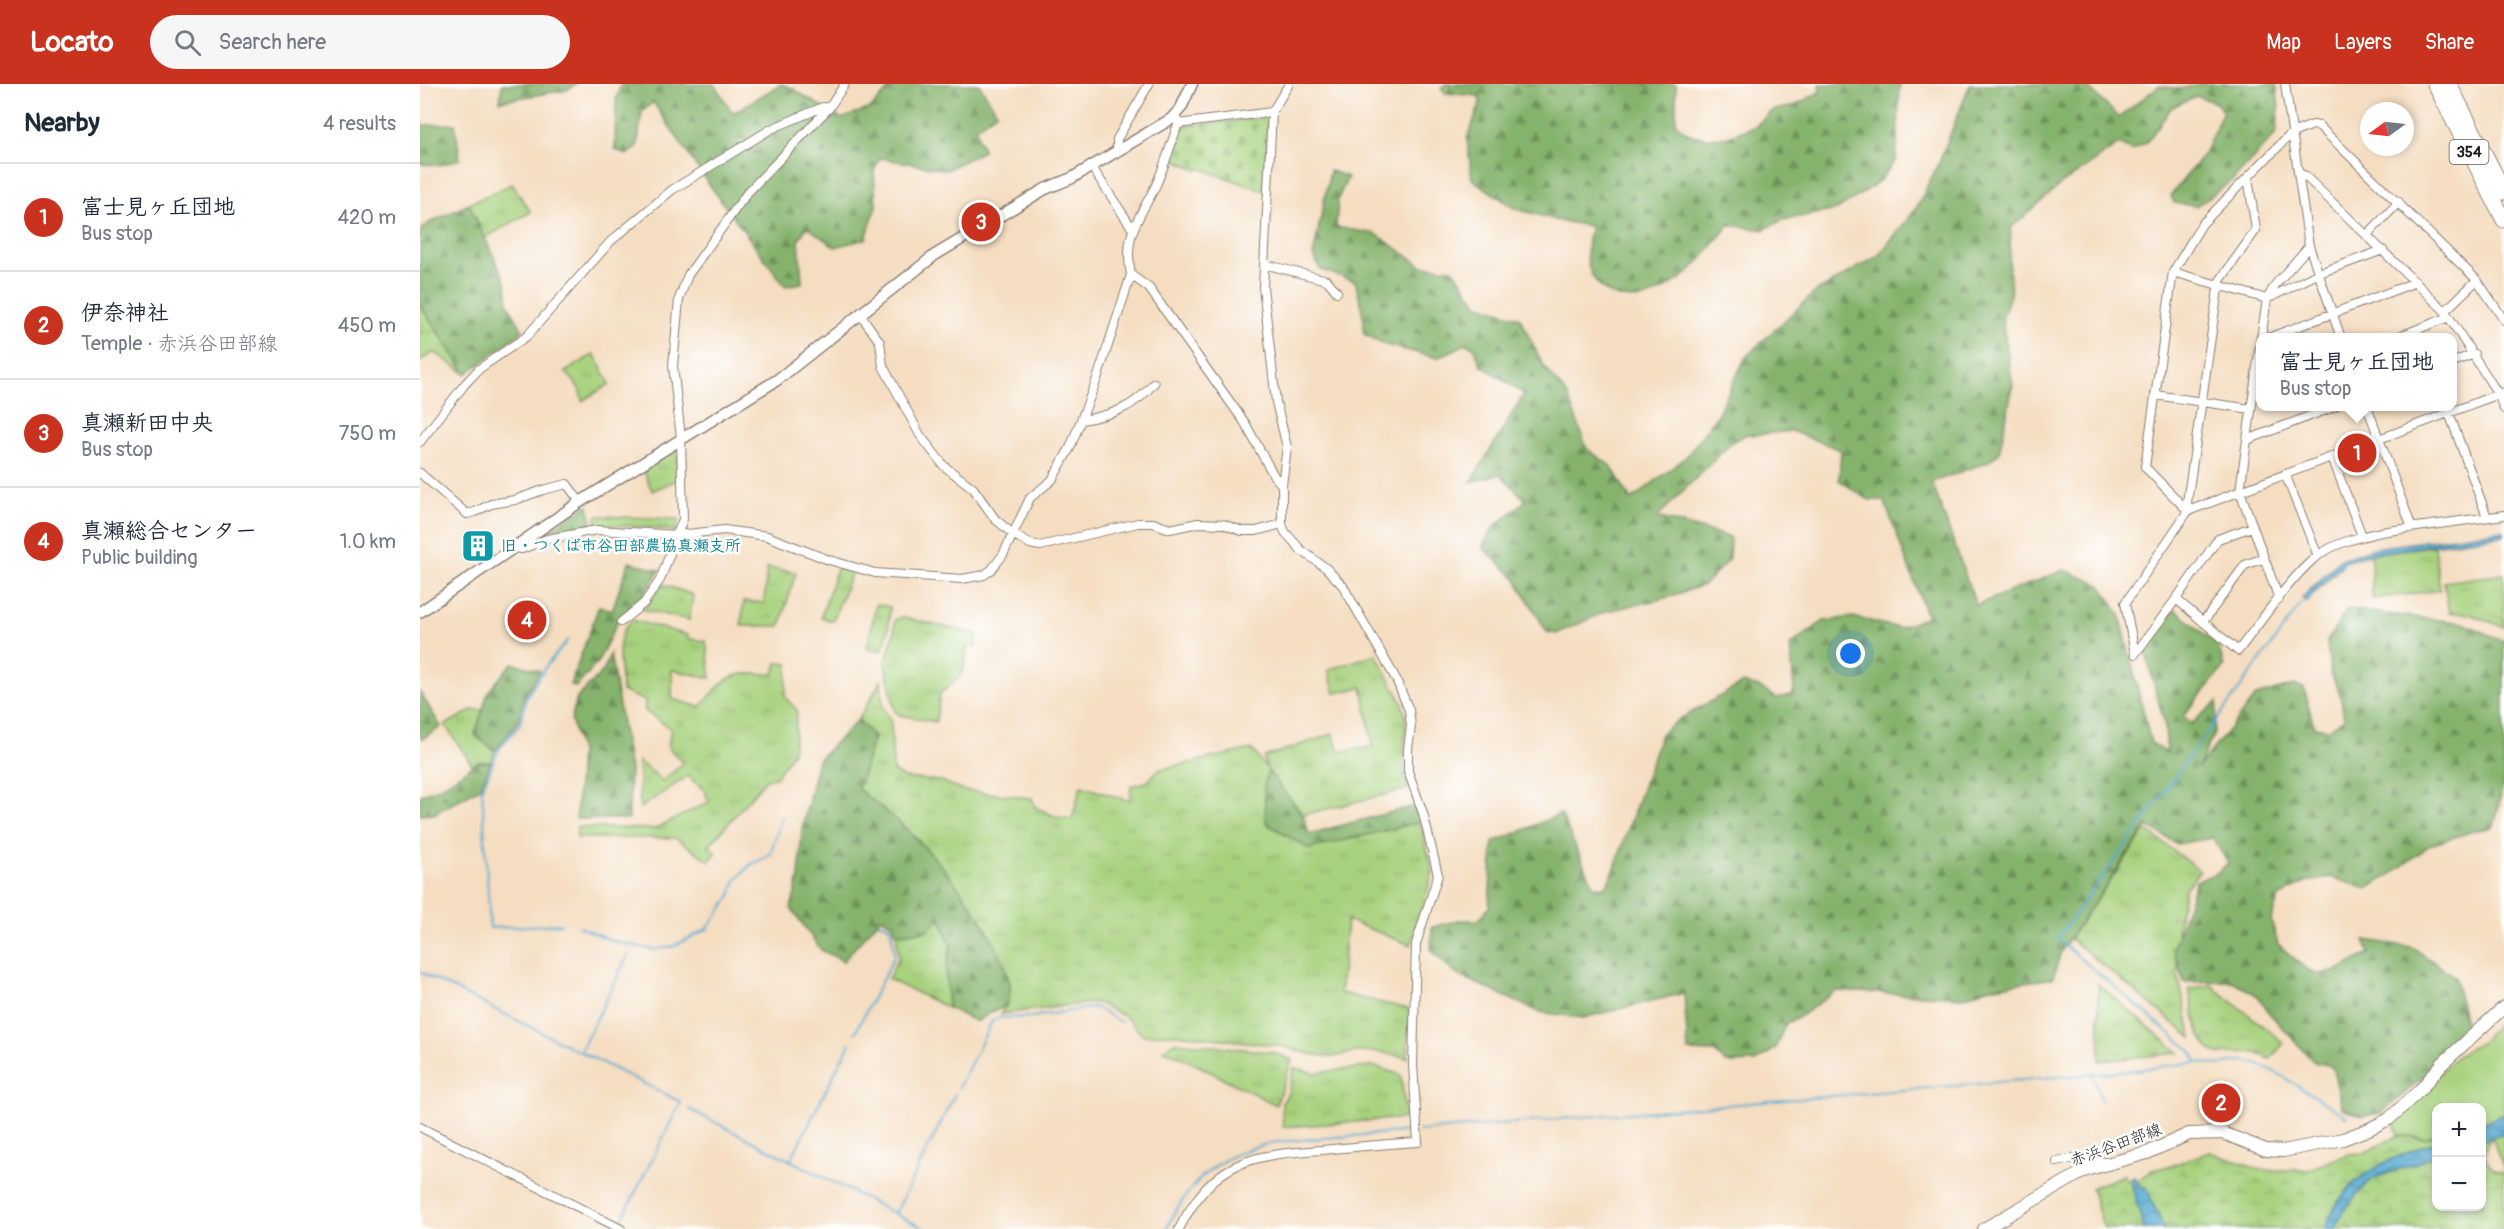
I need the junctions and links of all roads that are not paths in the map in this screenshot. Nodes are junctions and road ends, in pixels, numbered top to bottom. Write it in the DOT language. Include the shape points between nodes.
graph roads {
  1 [pos="845,84"];
  2 [pos="1149,84"];
  3 [pos="1192,84"];
  4 [pos="1289,84"];
  5 [pos="2285,84"];
  6 [pos="2435,84"];
  7 [pos="2449,84"];
  8 [pos="829,108"];
  9 [pos="1272,112"];
  10 [pos="1177,120"];
  11 [pos="2292,133"];
  12 [pos="1118,152"];
  13 [pos="1091,166"];
  14 [pos="2299,173"];
  15 [pos="2248,177"];
  16 [pos="2504,192"];
  17 [pos="2399,202"];
  18 [pos="2504,220"];
  19 [pos="1132,228"];
  20 [pos="2368,234"];
  21 [pos="2309,246"];
  22 [pos="2383,250"];
  23 [pos="1264,264"];
  24 [pos="2173,272"];
  25 [pos="2317,274"];
  26 [pos="1131,275"];
  27 [pos="2477,280"];
  28 [pos="2416,282"];
  29 [pos="2218,286"];
  30 [pos="1337,292"];
  31 [pos="2267,299"];
  32 [pos="860,314"];
  33 [pos="2332,314"];
  34 [pos="2447,314"];
  35 [pos="2504,320"];
  36 [pos="2262,333"];
  37 [pos="2281,333"];
  38 [pos="2339,333"];
  39 [pos="2406,333"];
  40 [pos="2474,354"];
  41 [pos="2457,360"];
  42 [pos="1154,383"];
  43 [pos="2501,393"];
  44 [pos="2256,394"];
  45 [pos="2155,395"];
  46 [pos="2201,402"];
  47 [pos="2251,409"];
  48 [pos="2504,409"];
  49 [pos="2457,410"];
  50 [pos="2323,411"];
  51 [pos="2369,411"];
  52 [pos="2453,411"];
  53 [pos="2448,413"];
  54 [pos="1082,420"];
  55 [pos="681,438"];
  56 [pos="2247,440"];
  57 [pos="2379,440"];
  58 [pos="420,442"];
  59 [pos="2332,457"];
  60 [pos="420,473"];
  61 [pos="2285,474"];
  62 [pos="1282,485"];
  63 [pos="2240,491"];
  64 [pos="580,502"];
  65 [pos="2188,511"];
  66 [pos="2504,515"];
  67 [pos="2487,517"];
  68 [pos="1282,524"];
  69 [pos="2252,527"];
  70 [pos="2412,528"];
  71 [pos="678,535"];
  72 [pos="1014,535"];
  73 [pos="2362,536"];
  74 [pos="512,547"];
  75 [pos="2318,556"];
  76 [pos="2264,558"];
  77 [pos="2278,598"];
  78 [pos="2176,599"];
  79 [pos="420,610"];
  80 [pos="621,622"];
  81 [pos="2203,622"];
  82 [pos="2504,1007"];
  83 [pos="420,1127"];
  84 [pos="2057,1162"];
  85 [pos="2111,1162"];
  86 [pos="621,1229"];
  87 [pos="1179,1229"];
  88 [pos="1984,1229"];
  1 -- 8 [label="street"];
  2 -- 12 [label="street" via="1118,139"];
  3 -- 10 [label="street"];
  4 -- 9 [label="street"];
  5 -- 11 [label="street"];
  6 -- 18 [label="highway, 354"];
  7 -- 16 [label="highway, 354"];
  8 -- 55 [label="street" via="747,193 687,275 679,299 673,366"];
  8 -- 58 [label="street" via="771,129 672,190 611,241 543,322 479,369"];
  9 -- 10 [label="street"];
  9 -- 23 [label="street"];
  10 -- 12 [label="street"];
  10 -- 19 [label="street" via="1156,186"];
  11 -- 14 [label="street"];
  11 -- 15 [label="street"];
  11 -- 17 [label="street" via="2313,124 2319,126"];
  12 -- 13 [label="street"];
  13 -- 19 [label="street"];
  13 -- 32 [label="street" via="949,246"];
  14 -- 20 [label="street"];
  14 -- 21 [label="street"];
  15 -- 24 [label="street" via="2202,224"];
  15 -- 29 [label="street" via="2256,230"];
  17 -- 20 [label="street"];
  17 -- 27 [label="street"];
  19 -- 26 [label="street"];
  20 -- 22 [label="street"];
  21 -- 25 [label="street"];
  21 -- 31 [label="street"];
  22 -- 25 [label="street"];
  22 -- 28 [label="street"];
  23 -- 30 [label="street" via="1327,280"];
  23 -- 62 [label="street" via="1276,402 1287,447"];
  24 -- 29 [label="street"];
  24 -- 45 [label="street"];
  25 -- 31 [label="street"];
  25 -- 33 [label="street"];
  26 -- 54 [label="street"];
  26 -- 62 [label="street" via="1149,288 1245,423"];
  27 -- 34 [label="street"];
  27 -- 35 [label="street"];
  28 -- 33 [label="street"];
  28 -- 34 [label="street"];
  29 -- 31 [label="street"];
  29 -- 46 [label="street"];
  31 -- 36 [label="street"];
  32 -- 55 [label="street" via="777,380"];
  32 -- 72 [label="street" via="880,342 883,366 920,435 944,466 973,489 994,519"];
  33 -- 37 [label="street"];
  33 -- 38 [label="street"];
  34 -- 39 [label="street"];
  34 -- 40 [label="street"];
  40 -- 41 [label="street"];
  40 -- 43 [label="street"];
  42 -- 54 [label="street" via="1129,406 1108,416"];
  43 -- 48 [label="street"];
  43 -- 49 [label="street"];
  44 -- 47 [label="street"];
  45 -- 46 [label="street"];
  45 -- 65 [label="street" via="2145,467"];
  46 -- 47 [label="street"];
  46 -- 65 [label="street"];
  47 -- 56 [label="street"];
  50 -- 56 [label="street"];
  51 -- 57 [label="street"];
  52 -- 53 [label="street"];
  53 -- 57 [label="street"];
  53 -- 67 [label="street"];
  54 -- 72 [label="street" via="1052,480 1030,498"];
  55 -- 64 [label="street"];
  55 -- 71 [label="street" via="683,519"];
  56 -- 63 [label="street"];
  57 -- 59 [label="street"];
  57 -- 70 [label="street"];
  59 -- 61 [label="street"];
  59 -- 73 [label="street"];
  60 -- 64 [label="street" via="469,514 491,504 567,484"];
  61 -- 63 [label="street"];
  61 -- 75 [label="street"];
  62 -- 68 [label="street"];
  63 -- 65 [label="street"];
  63 -- 69 [label="street"];
  64 -- 74 [label="street"];
  65 -- 78 [label="street" via="2124,603 2135,654"];
  66 -- 67 [label="street"];
  67 -- 70 [label="street"];
  68 -- 72 [label="street" via="1242,531 1223,524 1198,523 1170,529 1138,523 1040,546"];
  68 -- 87 [label="street" via="1300,549 1343,586 1392,670 1409,710 1408,771 1438,875 1416,944 1413,1065 1418,1142 1280,1153 1238,1163 1205,1187"];
  69 -- 76 [label="street"];
  69 -- 78 [label="street" via="2218,539"];
  70 -- 73 [label="street"];
  71 -- 72 [label="street" via="724,530 754,534 875,573 962,579 991,570"];
  71 -- 74 [label="street" via="597,530 547,539 522,549"];
  71 -- 80 [label="street" via="660,580 644,603"];
  73 -- 75 [label="street"];
  74 -- 79 [label="street"];
  75 -- 77 [label="street"];
  76 -- 77 [label="street"];
  76 -- 81 [label="street" via="2245,565"];
  77 -- 81 [label="street" via="2238,651"];
  78 -- 81 [label="street"];
  82 -- 85 [label="main road, 赤浜谷田部線" via="2389,1119 2351,1136 2283,1151 2265,1150 2223,1133 2205,1132"];
  83 -- 86 [label="street"];
  84 -- 85 [label="street"];
  85 -- 88 [label="main road, 赤浜谷田部線" via="2086,1170"];
}
